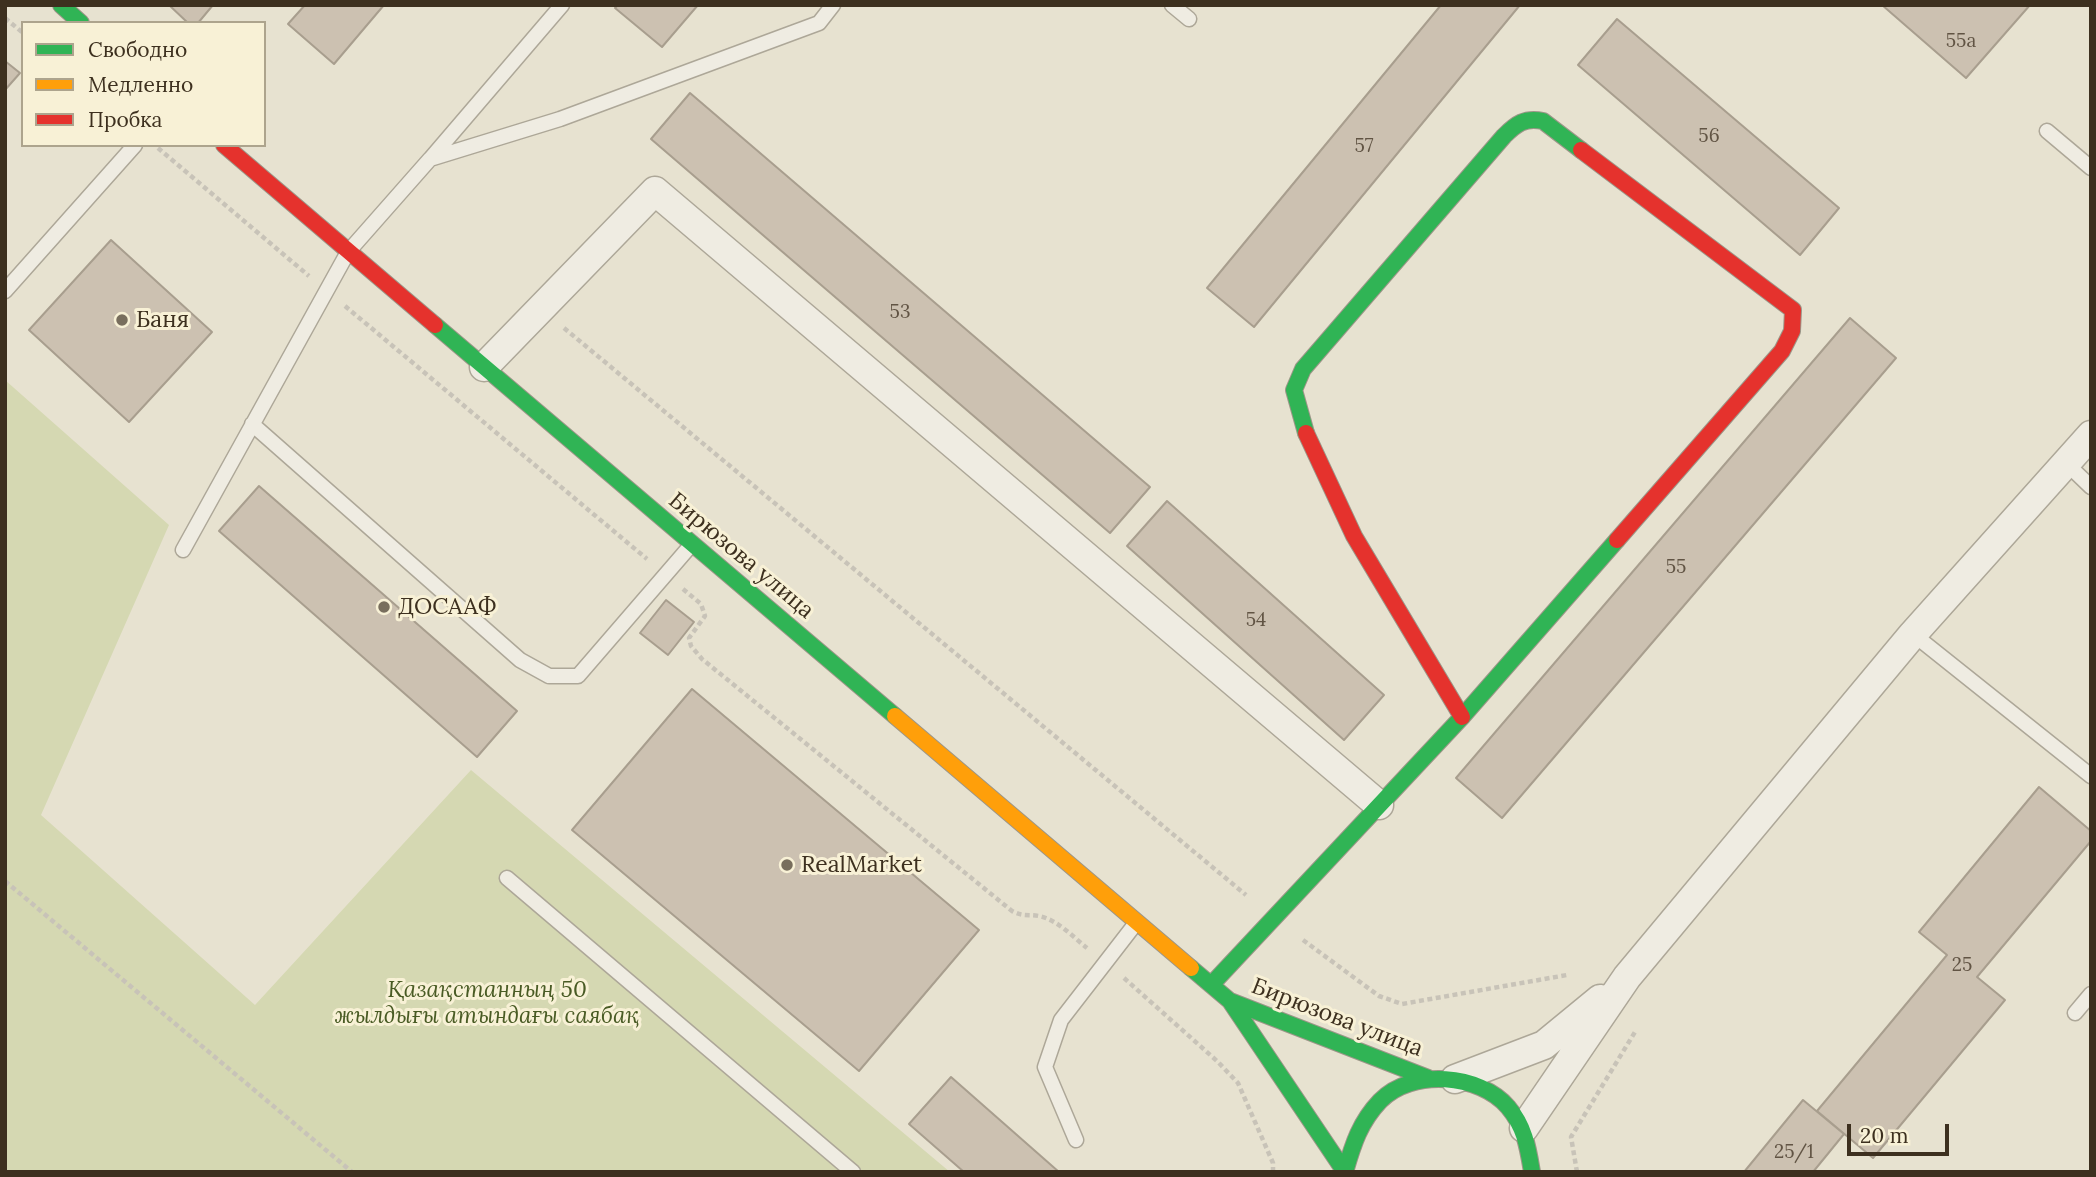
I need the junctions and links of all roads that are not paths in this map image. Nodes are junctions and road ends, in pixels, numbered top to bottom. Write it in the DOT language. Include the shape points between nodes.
graph roads {
  1 [pos="61,5"];
  2 [pos="562,5"];
  3 [pos="833,5"];
  4 [pos="1172,5"];
  5 [pos="1189,19"];
  6 [pos="79,21"];
  7 [pos="2047,131"];
  8 [pos="133,147"];
  9 [pos="226,147"];
  10 [pos="430,159"];
  11 [pos="2091,168"];
  12 [pos="348,253"];
  13 [pos="5,291"];
  14 [pos="484,367"];
  15 [pos="252,424"];
  16 [pos="2091,435"];
  17 [pos="2066,463"];
  18 [pos="2091,487"];
  19 [pos="692,544"];
  20 [pos="183,550"];
  21 [pos="1913,634"];
  22 [pos="1462,717"];
  23 [pos="2091,776"];
  24 [pos="1379,805"];
  25 [pos="507,878"];
  26 [pos="1137,922"];
  27 [pos="1627,977"];
  28 [pos="1211,985"];
  29 [pos="2091,994"];
  30 [pos="1230,1001"];
  31 [pos="2075,1013"];
  32 [pos="1427,1078"];
  33 [pos="1455,1079"];
  34 [pos="1524,1128"];
  35 [pos="1076,1139"];
  36 [pos="1536,1168"];
  37 [pos="853,1172"];
  38 [pos="1345,1172"];
  1 -- 6 [label="street"];
  2 -- 10 [label="lane"];
  3 -- 10 [label="lane" via="820,23 560,119"];
  4 -- 5 [label="lane"];
  7 -- 11 [label="lane"];
  8 -- 13 [label="lane"];
  9 -- 12 [label="street, Бирюзова улица"];
  10 -- 12 [label="lane"];
  12 -- 14 [label="street, Бирюзова улица"];
  12 -- 15 [label="lane"];
  14 -- 19 [label="street, Бирюзова улица"];
  14 -- 24 [label="street" via="655,191"];
  15 -- 19 [label="lane" via="520,660 548,676 578,676"];
  15 -- 20 [label="lane"];
  16 -- 17 [label="street"];
  17 -- 18 [label="lane"];
  17 -- 21 [label="street"];
  19 -- 26 [label="street, Бирюзова улица"];
  21 -- 23 [label="lane"];
  21 -- 27 [label="street"];
  22 -- 22 [label="street" via="1782,351 1794,320 1793,310 1543,121 1530,117 1504,136 1316,351 1294,390 1306,434 1354,536"];
  22 -- 24 [label="street"];
  24 -- 28 [label="street"];
  25 -- 37 [label="lane"];
  26 -- 28 [label="street, Бирюзова улица"];
  26 -- 35 [label="lane" via="1061,1020 1045,1068"];
  27 -- 33 [label="street" via="1544,1045"];
  27 -- 34 [label="street"];
  28 -- 30 [label="street, Бирюзова улица"];
  29 -- 31 [label="lane"];
  30 -- 32 [label="street, Бирюзова улица"];
  30 -- 38 [label="street, Бирюзова улица"];
  32 -- 33 [label="street, Бирюзова улица"];
  32 -- 38 [label="street, Бирюзова улица" via="1402,1085 1378,1100 1360,1121"];
  33 -- 34 [label="street, Бирюзова улица" via="1481,1087 1504,1103"];
  34 -- 36 [label="street, Бирюзова улица"];
}
